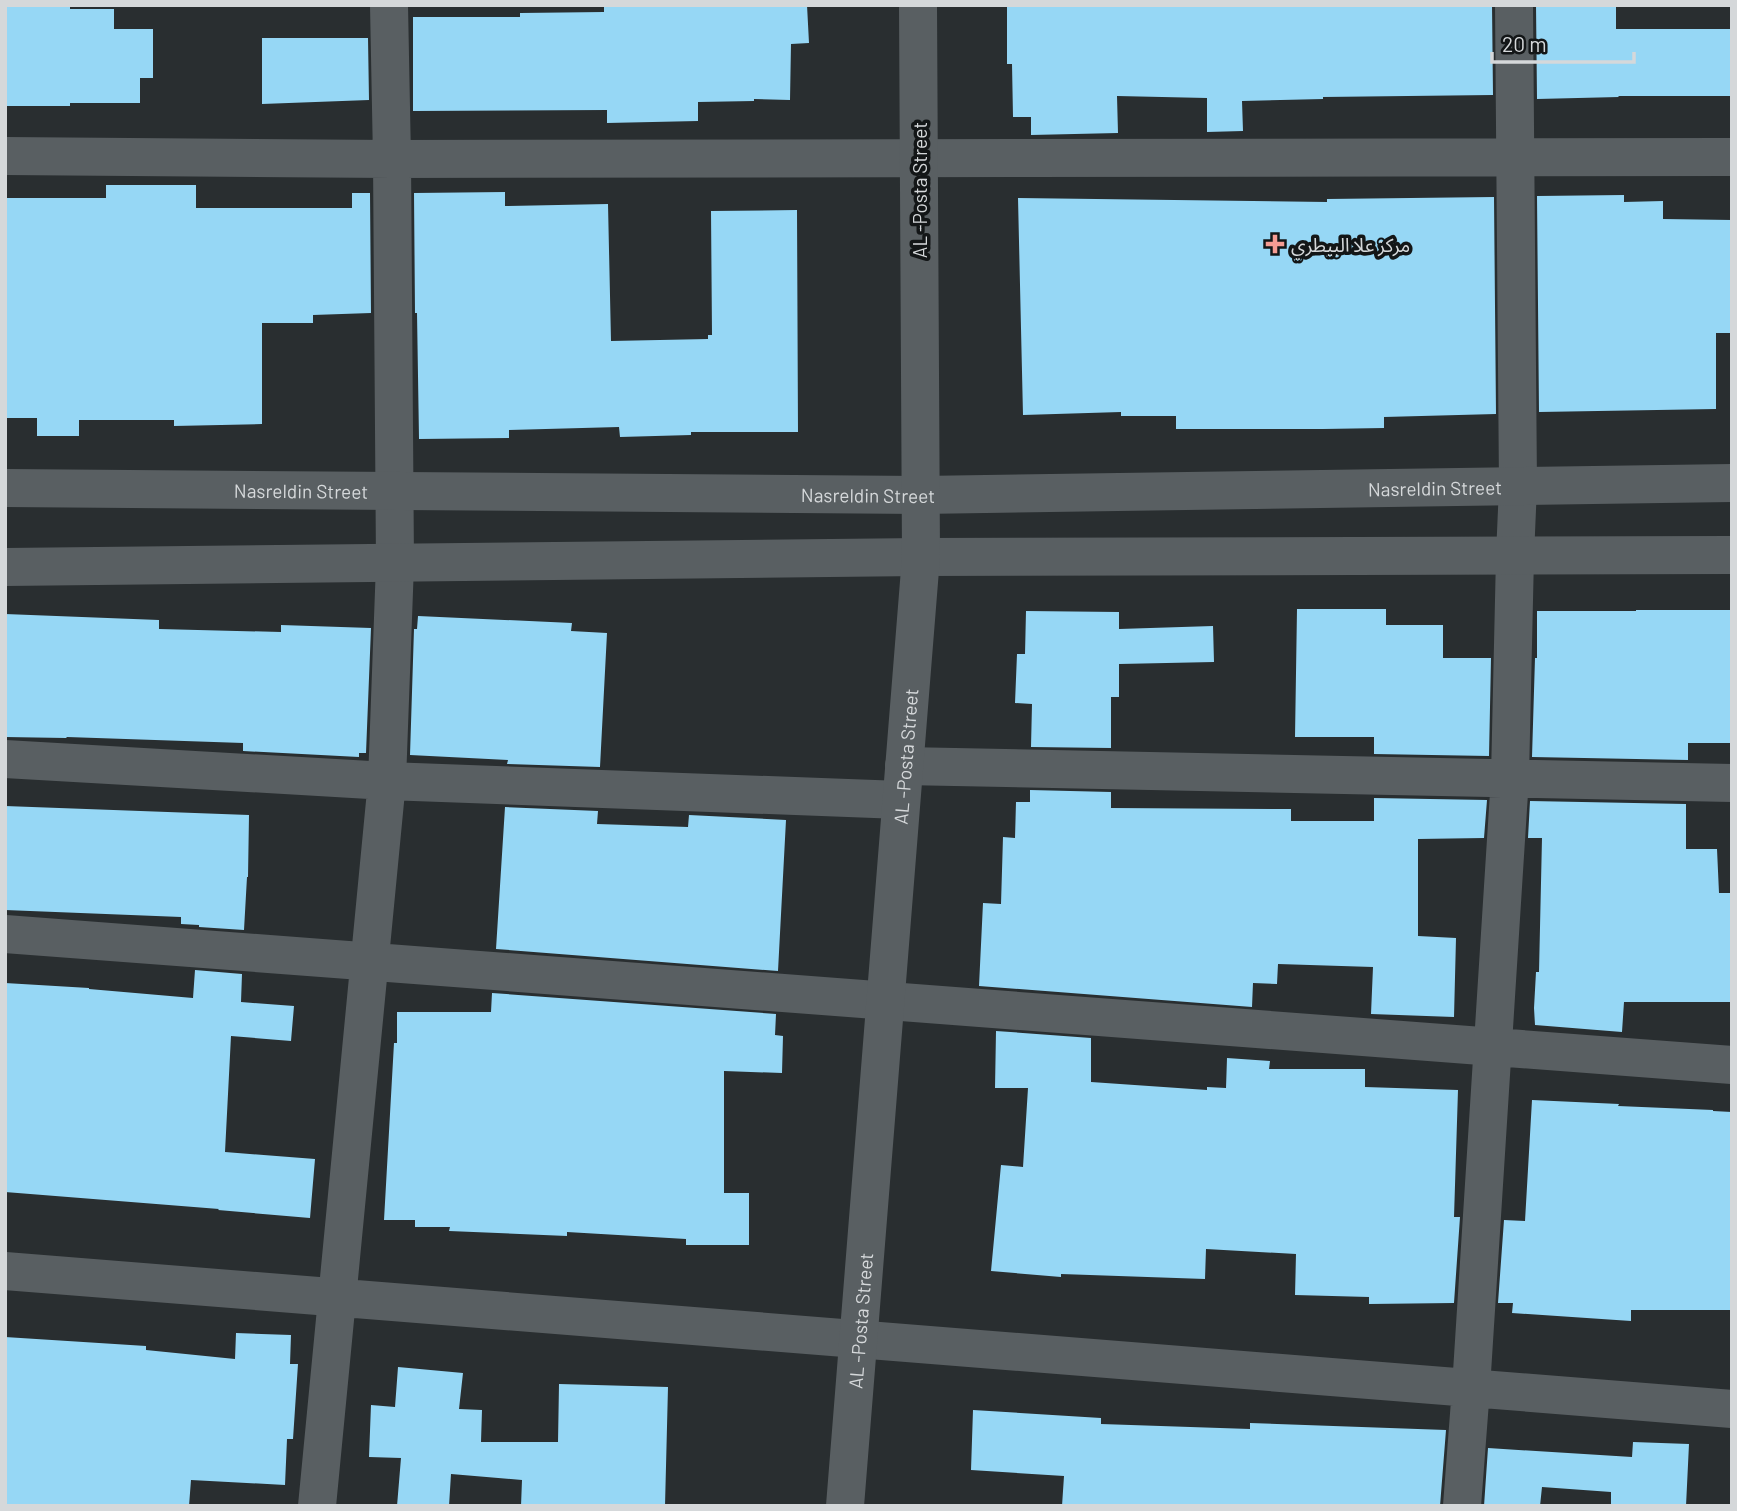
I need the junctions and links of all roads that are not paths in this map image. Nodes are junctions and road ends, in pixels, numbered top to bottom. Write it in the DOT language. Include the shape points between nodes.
graph roads {
  1 [pos="389,5"];
  2 [pos="919,5"];
  3 [pos="1514,5"];
  4 [pos="5,156"];
  5 [pos="919,157"];
  6 [pos="1732,157"];
  7 [pos="1515,158"];
  8 [pos="392,159"];
  9 [pos="1732,483"];
  10 [pos="1518,486"];
  11 [pos="5,488"];
  12 [pos="395,492"];
  13 [pos="921,495"];
  14 [pos="1732,555"];
  15 [pos="1515,556"];
  16 [pos="921,557"];
  17 [pos="395,564"];
  18 [pos="5,567"];
  19 [pos="5,759"];
  20 [pos="1510,777"];
  21 [pos="387,781"];
  22 [pos="903,783"];
  23 [pos="1732,783"];
  24 [pos="5,934"];
  25 [pos="369,962"];
  26 [pos="885,1001"];
  27 [pos="1493,1046"];
  28 [pos="1732,1065"];
  29 [pos="5,1271"];
  30 [pos="337,1298"];
  31 [pos="858,1339"];
  32 [pos="1471,1388"];
  33 [pos="1732,1409"];
  34 [pos="317,1506"];
  35 [pos="845,1506"];
  36 [pos="1462,1506"];
  1 -- 8 [label="street"];
  2 -- 5 [label="street, AL -Posta Street"];
  3 -- 7 [label="street"];
  4 -- 8 [label="street"];
  5 -- 7 [label="street"];
  5 -- 8 [label="street"];
  5 -- 13 [label="street, AL -Posta Street"];
  6 -- 7 [label="street"];
  7 -- 10 [label="street"];
  8 -- 12 [label="street"];
  9 -- 10 [label="street, Nasreldin Street"];
  10 -- 13 [label="street, Nasreldin Street"];
  10 -- 15 [label="street"];
  11 -- 12 [label="street, Nasreldin Street"];
  12 -- 13 [label="street, Nasreldin Street"];
  12 -- 17 [label="street"];
  13 -- 16 [label="street, AL -Posta Street"];
  14 -- 15 [label="street"];
  15 -- 16 [label="street"];
  15 -- 20 [label="street"];
  16 -- 17 [label="street"];
  16 -- 22 [label="street, AL -Posta Street"];
  17 -- 18 [label="street"];
  17 -- 21 [label="street"];
  19 -- 21 [label="street"];
  20 -- 22 [label="street"];
  20 -- 23 [label="street"];
  20 -- 27 [label="street"];
  21 -- 22 [label="street"];
  21 -- 25 [label="street"];
  22 -- 26 [label="street, AL -Posta Street"];
  24 -- 25 [label="street"];
  25 -- 26 [label="street"];
  25 -- 30 [label="street"];
  26 -- 27 [label="street"];
  26 -- 31 [label="street, AL -Posta Street"];
  27 -- 28 [label="street"];
  27 -- 32 [label="street"];
  29 -- 30 [label="street"];
  30 -- 31 [label="street"];
  30 -- 34 [label="street"];
  31 -- 32 [label="street"];
  31 -- 35 [label="street, AL -Posta Street"];
  32 -- 33 [label="street"];
  32 -- 36 [label="street"];
}
